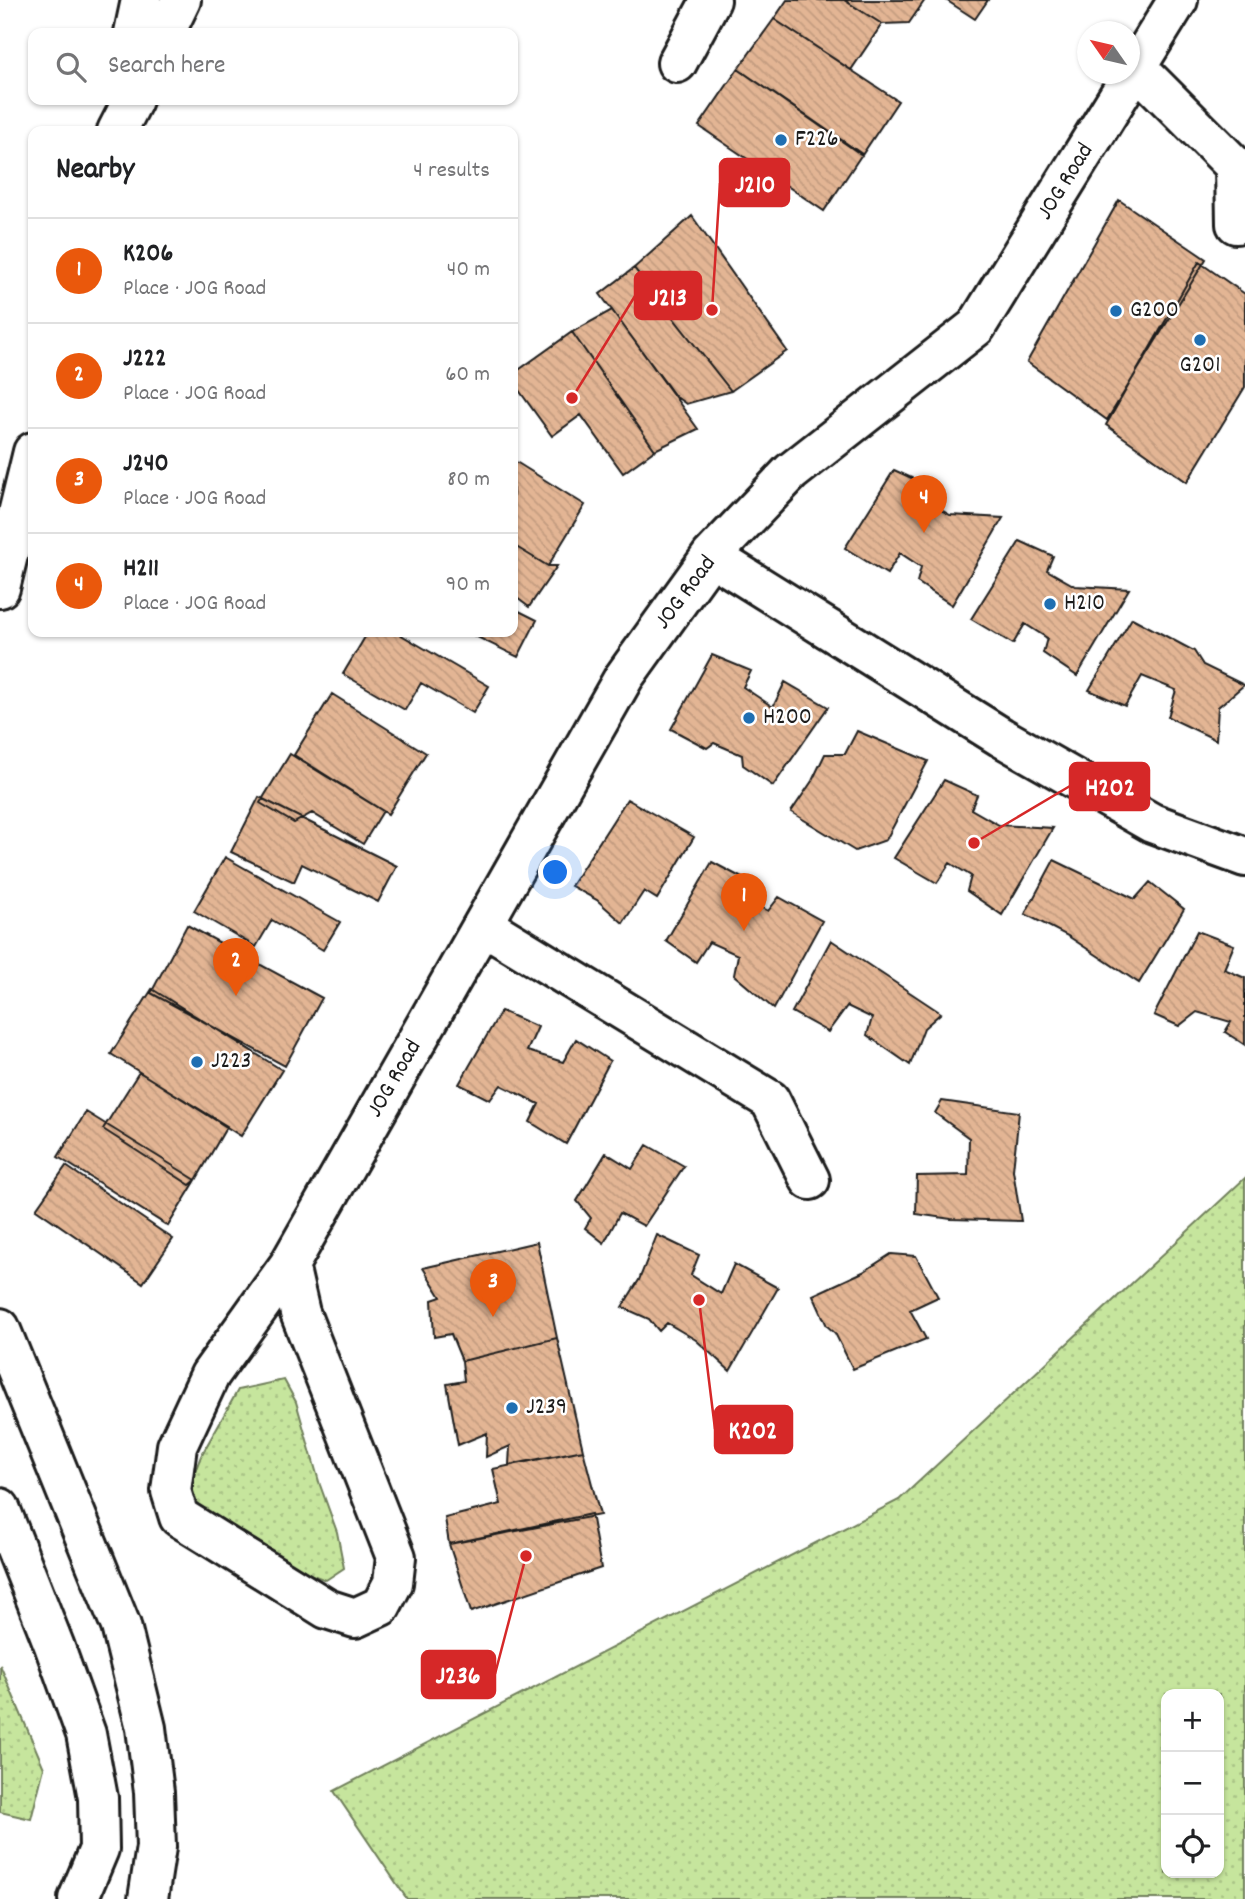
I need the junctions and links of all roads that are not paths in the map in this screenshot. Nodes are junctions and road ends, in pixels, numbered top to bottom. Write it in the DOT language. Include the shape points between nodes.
graph roads {
  1 [pos="141,0"];
  2 [pos="181,0"];
  3 [pos="710,0"];
  4 [pos="1178,0"];
  5 [pos="135,28"];
  6 [pos="167,28"];
  7 [pos="677,63"];
  8 [pos="1140,63"];
  9 [pos="1140,71"];
  10 [pos="1127,84"];
  11 [pos="117,105"];
  12 [pos="130,105"];
  13 [pos="112,126"];
  14 [pos="120,126"];
  15 [pos="1242,222"];
  16 [pos="28,473"];
  17 [pos="711,556"];
  18 [pos="0,588"];
  19 [pos="1245,856"];
  20 [pos="483,925"];
  21 [pos="810,1180"];
  22 [pos="289,1265"];
  23 [pos="0,1328"];
  24 [pos="0,1507"];
  25 [pos="78,1899"];
  26 [pos="148,1899"];
  1 -- 5 [label="street"];
  2 -- 6 [label="street"];
  3 -- 7 [label="street"];
  4 -- 8 [label="street, JOG Road"];
  9 -- 15 [label="street" via="1234,166"];
  10 -- 17 [label="street, JOG Road" via="976,327 791,472"];
  11 -- 13 [label="street"];
  12 -- 14 [label="street"];
  16 -- 18 [label="street"];
  17 -- 19 [label="street" via="1001,737 1152,823"];
  17 -- 20 [label="street, JOG Road" via="624,677"];
  20 -- 21 [label="street" via="769,1100"];
  20 -- 22 [label="street, JOG Road"];
  22 -- 22 [label="street, JOG Road" via="210,1374 177,1446 171,1492 179,1517 327,1609 355,1618 382,1606 393,1583 396,1557 300,1313"];
  23 -- 26 [label="street" via="121,1626 146,1728 154,1792 156,1847"];
  24 -- 25 [label="street" via="86,1734 98,1798 99,1849"];
}
